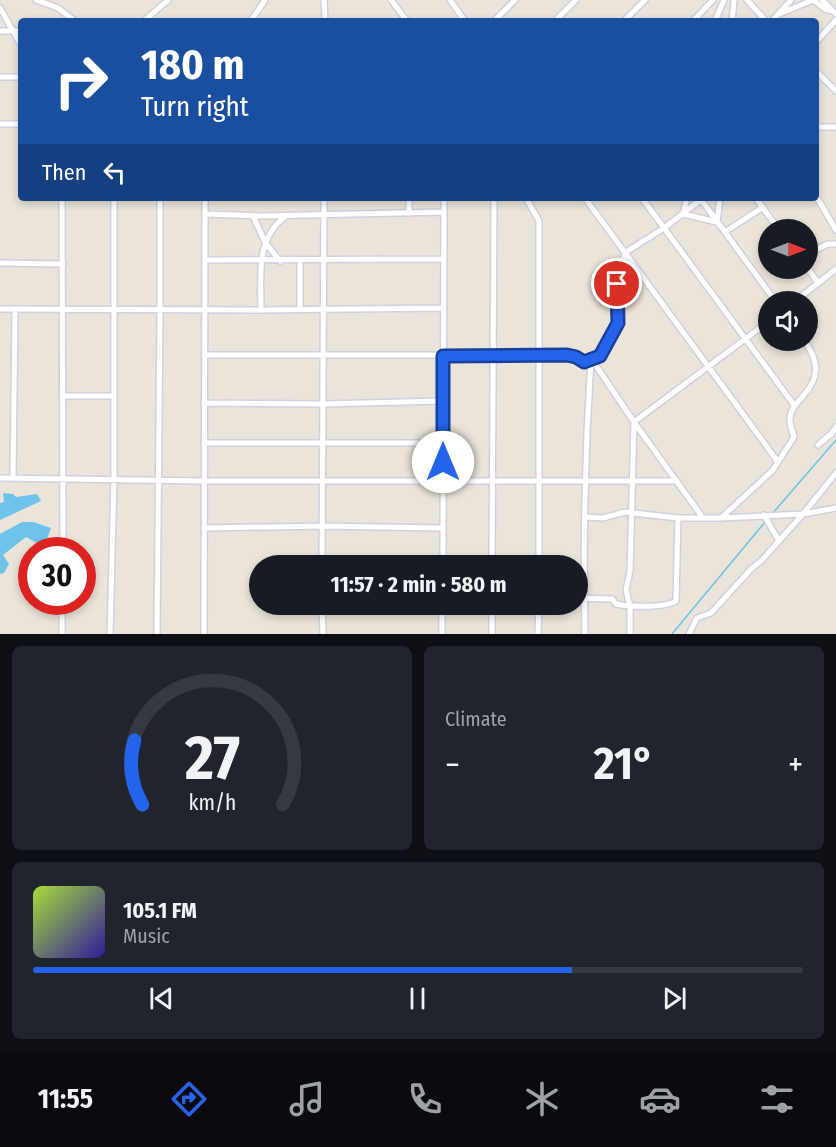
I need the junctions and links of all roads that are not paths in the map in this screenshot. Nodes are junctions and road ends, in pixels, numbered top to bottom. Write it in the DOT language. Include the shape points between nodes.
graph roads {
  1 [pos="36,0"];
  2 [pos="168,0"];
  3 [pos="265,0"];
  4 [pos="324,0"];
  5 [pos="391,0"];
  6 [pos="450,0"];
  7 [pos="515,0"];
  8 [pos="576,0"];
  9 [pos="645,0"];
  10 [pos="713,0"];
  11 [pos="724,0"];
  12 [pos="734,0"];
  13 [pos="747,0"];
  14 [pos="791,0"];
  15 [pos="822,0"];
  16 [pos="0,8"];
  17 [pos="835,12"];
  18 [pos="779,14"];
  19 [pos="71,18"];
  20 [pos="147,18"];
  21 [pos="253,18"];
  22 [pos="325,18"];
  23 [pos="405,18"];
  24 [pos="463,18"];
  25 [pos="497,18"];
  26 [pos="559,18"];
  27 [pos="627,18"];
  28 [pos="696,18"];
  29 [pos="716,18"];
  30 [pos="732,18"];
  31 [pos="763,18"];
  32 [pos="775,18"];
  33 [pos="836,20"];
  34 [pos="0,31"];
  35 [pos="13,31"];
  36 [pos="18,31"];
  37 [pos="819,39"];
  38 [pos="18,40"];
  39 [pos="819,75"];
  40 [pos="0,77"];
  41 [pos="18,77"];
  42 [pos="835,88"];
  43 [pos="0,124"];
  44 [pos="18,124"];
  45 [pos="819,127"];
  46 [pos="836,127"];
  47 [pos="62,201"];
  48 [pos="114,201"];
  49 [pos="160,201"];
  50 [pos="205,201"];
  51 [pos="324,201"];
  52 [pos="409,201"];
  53 [pos="444,201"];
  54 [pos="494,201"];
  55 [pos="528,201"];
  56 [pos="587,201"];
  57 [pos="644,201"];
  58 [pos="686,201"];
  59 [pos="698,201"];
  60 [pos="704,201"];
  61 [pos="720,201"];
  62 [pos="758,201"];
  63 [pos="819,201"];
  64 [pos="763,207"];
  65 [pos="444,212"];
  66 [pos="409,213"];
  67 [pos="683,213"];
  68 [pos="205,214"];
  69 [pos="324,214"];
  70 [pos="287,215"];
  71 [pos="253,216"];
  72 [pos="771,219"];
  73 [pos="717,222"];
  74 [pos="664,228"];
  75 [pos="836,230"];
  76 [pos="725,232"];
  77 [pos="265,242"];
  78 [pos="836,244"];
  79 [pos="818,249"];
  80 [pos="626,252"];
  81 [pos="444,259"];
  82 [pos="205,260"];
  83 [pos="261,261"];
  84 [pos="280,261"];
  85 [pos="300,261"];
  86 [pos="324,261"];
  87 [pos="0,263"];
  88 [pos="63,264"];
  89 [pos="836,269"];
  90 [pos="815,279"];
  91 [pos="818,283"];
  92 [pos="768,291"];
  93 [pos="808,291"];
  94 [pos="444,308"];
  95 [pos="0,309"];
  96 [pos="15,309"];
  97 [pos="160,309"];
  98 [pos="63,310"];
  99 [pos="113,310"];
  100 [pos="205,310"];
  101 [pos="261,310"];
  102 [pos="300,310"];
  103 [pos="324,310"];
  104 [pos="758,329"];
  105 [pos="744,339"];
  106 [pos="812,351"];
  107 [pos="492,355"];
  108 [pos="205,356"];
  109 [pos="324,356"];
  110 [pos="443,356"];
  111 [pos="538,356"];
  112 [pos="591,358"];
  113 [pos="709,366"];
  114 [pos="64,396"];
  115 [pos="113,396"];
  116 [pos="443,401"];
  117 [pos="204,403"];
  118 [pos="324,404"];
  119 [pos="794,405"];
  120 [pos="634,422"];
  121 [pos="836,428"];
  122 [pos="204,442"];
  123 [pos="323,442"];
  124 [pos="443,443"];
  125 [pos="818,445"];
  126 [pos="778,462"];
  127 [pos="836,473"];
  128 [pos="0,478"];
  129 [pos="13,478"];
  130 [pos="64,478"];
  131 [pos="114,479"];
  132 [pos="322,479"];
  133 [pos="159,480"];
  134 [pos="585,480"];
  135 [pos="632,480"];
  136 [pos="204,481"];
  137 [pos="443,481"];
  138 [pos="539,481"];
  139 [pos="677,481"];
  140 [pos="492,482"];
  141 [pos="836,508"];
  142 [pos="632,512"];
  143 [pos="803,514"];
  144 [pos="764,515"];
  145 [pos="585,517"];
  146 [pos="678,518"];
  147 [pos="704,518"];
  148 [pos="722,518"];
  149 [pos="322,526"];
  150 [pos="204,528"];
  151 [pos="442,528"];
  152 [pos="63,537"];
  153 [pos="779,542"];
  154 [pos="322,555"];
  155 [pos="443,555"];
  156 [pos="492,555"];
  157 [pos="539,555"];
  158 [pos="583,555"];
  159 [pos="588,598"];
  160 [pos="630,606"];
  161 [pos="62,615"];
  162 [pos="322,615"];
  163 [pos="442,615"];
  164 [pos="492,615"];
  165 [pos="539,615"];
  166 [pos="583,615"];
  167 [pos="62,634"];
  168 [pos="110,634"];
  169 [pos="157,634"];
  170 [pos="204,634"];
  171 [pos="323,634"];
  172 [pos="442,634"];
  173 [pos="492,634"];
  174 [pos="538,634"];
  175 [pos="585,634"];
  176 [pos="630,634"];
  177 [pos="689,634"];
  1 -- 19 [label="street"];
  2 -- 20 [label="street"];
  3 -- 21 [label="street"];
  4 -- 22 [label="street"];
  5 -- 23 [label="street"];
  6 -- 24 [label="street"];
  7 -- 25 [label="street"];
  8 -- 26 [label="street"];
  9 -- 27 [label="street"];
  10 -- 28 [label="street"];
  11 -- 29 [label="street"];
  12 -- 30 [label="street"];
  13 -- 31 [label="street"];
  14 -- 18 [label="street"];
  15 -- 17 [label="street"];
  16 -- 35 [label="street"];
  17 -- 18 [label="street" via="813,0"];
  18 -- 32 [label="street"];
  33 -- 37 [label="street"];
  34 -- 35 [label="street"];
  35 -- 36 [label="street"];
  35 -- 38 [label="street"];
  39 -- 42 [label="street"];
  40 -- 41 [label="street"];
  43 -- 44 [label="street"];
  45 -- 46 [label="street"];
  47 -- 88 [label="street"];
  48 -- 99 [label="street"];
  49 -- 97 [label="street"];
  50 -- 68 [label="street"];
  51 -- 69 [label="street"];
  52 -- 66 [label="street"];
  53 -- 65 [label="street"];
  54 -- 107 [label="street"];
  55 -- 111 [label="street" via="539,221"];
  56 -- 80 [label="street"];
  57 -- 74 [label="street"];
  58 -- 67 [label="street"];
  59 -- 67 [label="street"];
  60 -- 73 [label="street"];
  61 -- 73 [label="street"];
  62 -- 64 [label="street"];
  63 -- 75 [label="street"];
  64 -- 72 [label="street"];
  64 -- 76 [label="street"];
  65 -- 66 [label="street"];
  65 -- 81 [label="street"];
  66 -- 69 [label="street"];
  67 -- 73 [label="street"];
  67 -- 74 [label="street"];
  68 -- 71 [label="street"];
  68 -- 82 [label="street"];
  69 -- 70 [label="street"];
  69 -- 86 [label="street"];
  70 -- 71 [label="street"];
  70 -- 77 [label="street" via="276,223"];
  71 -- 77 [label="street"];
  73 -- 76 [label="street"];
  74 -- 80 [label="street"];
  74 -- 105 [label="street"];
  76 -- 92 [label="street"];
  77 -- 83 [label="street"];
  77 -- 84 [label="street"];
  78 -- 79 [label="street"];
  80 -- 112 [label="street" via="618,272 618,323 600,356"];
  80 -- 113 [label="street"];
  81 -- 86 [label="street"];
  81 -- 94 [label="street"];
  82 -- 83 [label="street"];
  82 -- 100 [label="street"];
  83 -- 84 [label="street"];
  83 -- 101 [label="street"];
  84 -- 85 [label="street"];
  85 -- 86 [label="street"];
  85 -- 102 [label="street"];
  86 -- 103 [label="street"];
  87 -- 88 [label="street"];
  88 -- 98 [label="street"];
  89 -- 91 [label="street"];
  90 -- 91 [label="street"];
  91 -- 93 [label="street"];
  94 -- 103 [label="street"];
  94 -- 110 [label="street"];
  95 -- 96 [label="street"];
  96 -- 98 [label="street"];
  96 -- 129 [label="street"];
  97 -- 99 [label="street"];
  97 -- 100 [label="street"];
  97 -- 133 [label="street"];
  98 -- 99 [label="street"];
  98 -- 114 [label="street"];
  99 -- 115 [label="street"];
  100 -- 101 [label="street"];
  100 -- 108 [label="street"];
  101 -- 102 [label="street"];
  102 -- 103 [label="street"];
  103 -- 109 [label="street"];
  104 -- 105 [label="street"];
  105 -- 113 [label="street"];
  105 -- 119 [label="street"];
  106 -- 119 [label="street" via="816,370 806,392"];
  107 -- 110 [label="street"];
  107 -- 111 [label="street"];
  107 -- 140 [label="street"];
  108 -- 109 [label="street"];
  108 -- 117 [label="street"];
  109 -- 110 [label="street"];
  109 -- 118 [label="street"];
  110 -- 116 [label="street"];
  111 -- 112 [label="street" via="567,355 584,362"];
  111 -- 138 [label="street"];
  112 -- 120 [label="street"];
  112 -- 134 [label="street"];
  113 -- 120 [label="street"];
  113 -- 126 [label="street"];
  114 -- 115 [label="street"];
  114 -- 130 [label="street"];
  115 -- 131 [label="street"];
  116 -- 118 [label="street"];
  116 -- 124 [label="street"];
  117 -- 118 [label="street"];
  117 -- 122 [label="street"];
  118 -- 123 [label="street"];
  119 -- 126 [label="street" via="790,418 794,437"];
  120 -- 135 [label="street"];
  120 -- 139 [label="street"];
  121 -- 125 [label="street"];
  122 -- 123 [label="street"];
  122 -- 136 [label="street"];
  123 -- 124 [label="street"];
  123 -- 132 [label="street"];
  124 -- 137 [label="street"];
  126 -- 148 [label="street"];
  127 -- 143 [label="street"];
  128 -- 129 [label="street"];
  129 -- 130 [label="street"];
  130 -- 131 [label="street"];
  130 -- 152 [label="street"];
  131 -- 133 [label="street"];
  131 -- 168 [label="street"];
  132 -- 136 [label="street"];
  132 -- 137 [label="street"];
  132 -- 149 [label="street"];
  133 -- 136 [label="street"];
  133 -- 169 [label="street"];
  134 -- 135 [label="street"];
  134 -- 138 [label="street"];
  134 -- 145 [label="street"];
  135 -- 139 [label="street"];
  135 -- 142 [label="street"];
  136 -- 150 [label="street"];
  137 -- 140 [label="street"];
  137 -- 151 [label="street"];
  138 -- 140 [label="street"];
  138 -- 157 [label="street"];
  139 -- 147 [label="street"];
  140 -- 156 [label="street"];
  141 -- 143 [label="street"];
  142 -- 145 [label="street"];
  142 -- 146 [label="street"];
  142 -- 160 [label="street" via="626,590"];
  143 -- 144 [label="street"];
  143 -- 153 [label="street"];
  144 -- 148 [label="street"];
  144 -- 153 [label="street"];
  145 -- 158 [label="street"];
  146 -- 147 [label="street"];
  146 -- 160 [label="street" via="676,601"];
  147 -- 148 [label="street"];
  149 -- 150 [label="street"];
  149 -- 151 [label="street"];
  149 -- 154 [label="street"];
  150 -- 170 [label="street"];
  151 -- 155 [label="street"];
  153 -- 177 [label="street" via="711,613 697,618"];
  159 -- 160 [label="street" via="612,598 616,604"];
  160 -- 176 [label="street"];
  161 -- 167 [label="street"];
  162 -- 171 [label="street"];
  163 -- 172 [label="street"];
  164 -- 173 [label="street"];
  165 -- 174 [label="street"];
  166 -- 175 [label="street"];
}
